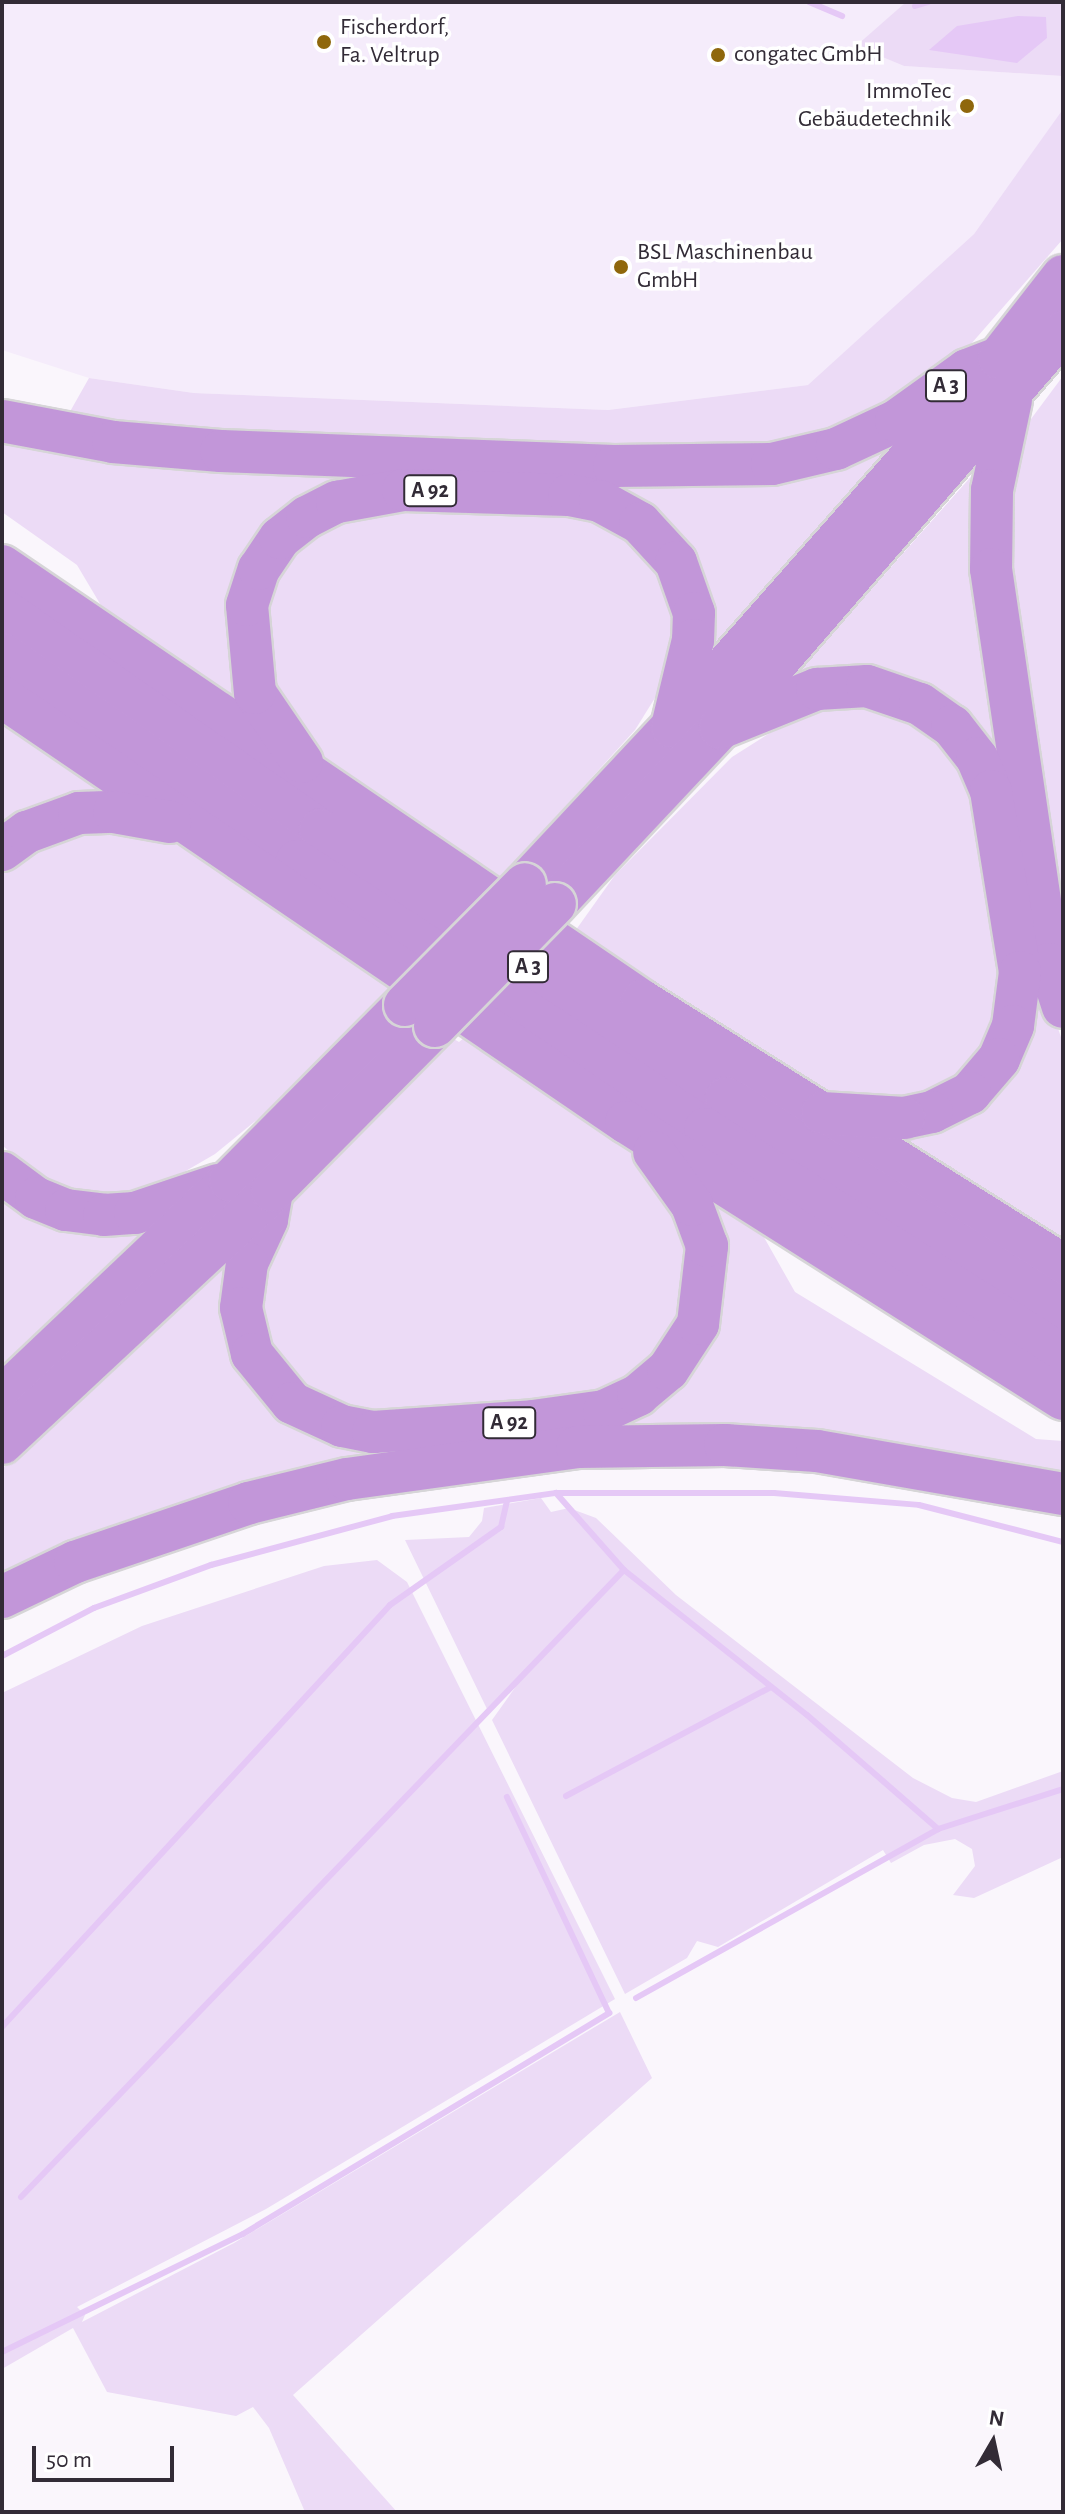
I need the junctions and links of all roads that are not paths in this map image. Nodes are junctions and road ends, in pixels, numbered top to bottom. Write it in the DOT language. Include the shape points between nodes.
graph roads {
  1 [pos="1063,276"];
  2 [pos="1063,332"];
  3 [pos="1005,376"];
  4 [pos="2,421"];
  5 [pos="2,566"];
  6 [pos="2,609"];
  7 [pos="2,654"];
  8 [pos="2,697"];
  9 [pos="672,727"];
  10 [pos="720,728"];
  11 [pos="321,786"];
  12 [pos="183,824"];
  13 [pos="2,850"];
  14 [pos="540,894"];
  15 [pos="1063,1007"];
  16 [pos="420,1016"];
  17 [pos="815,1112"];
  18 [pos="626,1122"];
  19 [pos="2,1173"];
  20 [pos="230,1181"];
  21 [pos="272,1191"];
  22 [pos="1063,1265"];
  23 [pos="1063,1311"];
  24 [pos="1063,1355"];
  25 [pos="2,1397"];
  26 [pos="1063,1399"];
  27 [pos="2,1443"];
  28 [pos="1063,1494"];
  29 [pos="2,1597"];
  1 -- 3 [label="highway, A 92"];
  2 -- 3 [label="highway, A 92"];
  3 -- 4 [label="highway, A 3" via="967,370 896,421 836,449 772,464 614,466 221,451 113,442"];
  3 -- 9 [label="highway, A 92"];
  3 -- 10 [label="highway, A 92"];
  3 -- 15 [label="highway, A 92" via="992,490 991,569 1049,964"];
  5 -- 11 [label="highway, A 3"];
  6 -- 23 [label="highway, A 3" via="359,856 726,1098"];
  7 -- 24 [label="highway, A 3" via="297,861 705,1129"];
  8 -- 12 [label="highway"];
  9 -- 11 [label="highway, A 92" via="693,640 694,613 676,562 640,523 600,501 569,495 369,494 317,512 280,538 259,569 247,605 255,693"];
  9 -- 14 [label="highway, A 92"];
  10 -- 14 [label="highway, A 92"];
  10 -- 17 [label="highway, A 3" via="817,689 867,686 920,704 952,726 977,758 991,791 1020,972 1013,1026 999,1059 970,1093 932,1112 882,1118"];
  11 -- 17 [label="highway, A 3"];
  12 -- 13 [label="highway" via="114,812 79,813 27,832"];
  12 -- 18 [label="highway"];
  14 -- 16 [label="highway, A 92, bridge"];
  16 -- 20 [label="highway, A 92"];
  16 -- 21 [label="highway, A 92"];
  17 -- 22 [label="highway, A 3"];
  18 -- 21 [label="highway, A 92" via="665,1164 692,1205 707,1246 706,1289 698,1324 668,1370 638,1395 587,1415 373,1432 328,1421 292,1403 252,1354 241,1308 247,1263 267,1220"];
  18 -- 26 [label="highway"];
  19 -- 20 [label="highway" via="36,1198 66,1210 104,1215 135,1213"];
  20 -- 25 [label="highway, A 92"];
  21 -- 27 [label="highway, A 92"];
  28 -- 29 [label="highway" via="817,1451 725,1445 577,1447 347,1479 249,1503 75,1562"];
}
